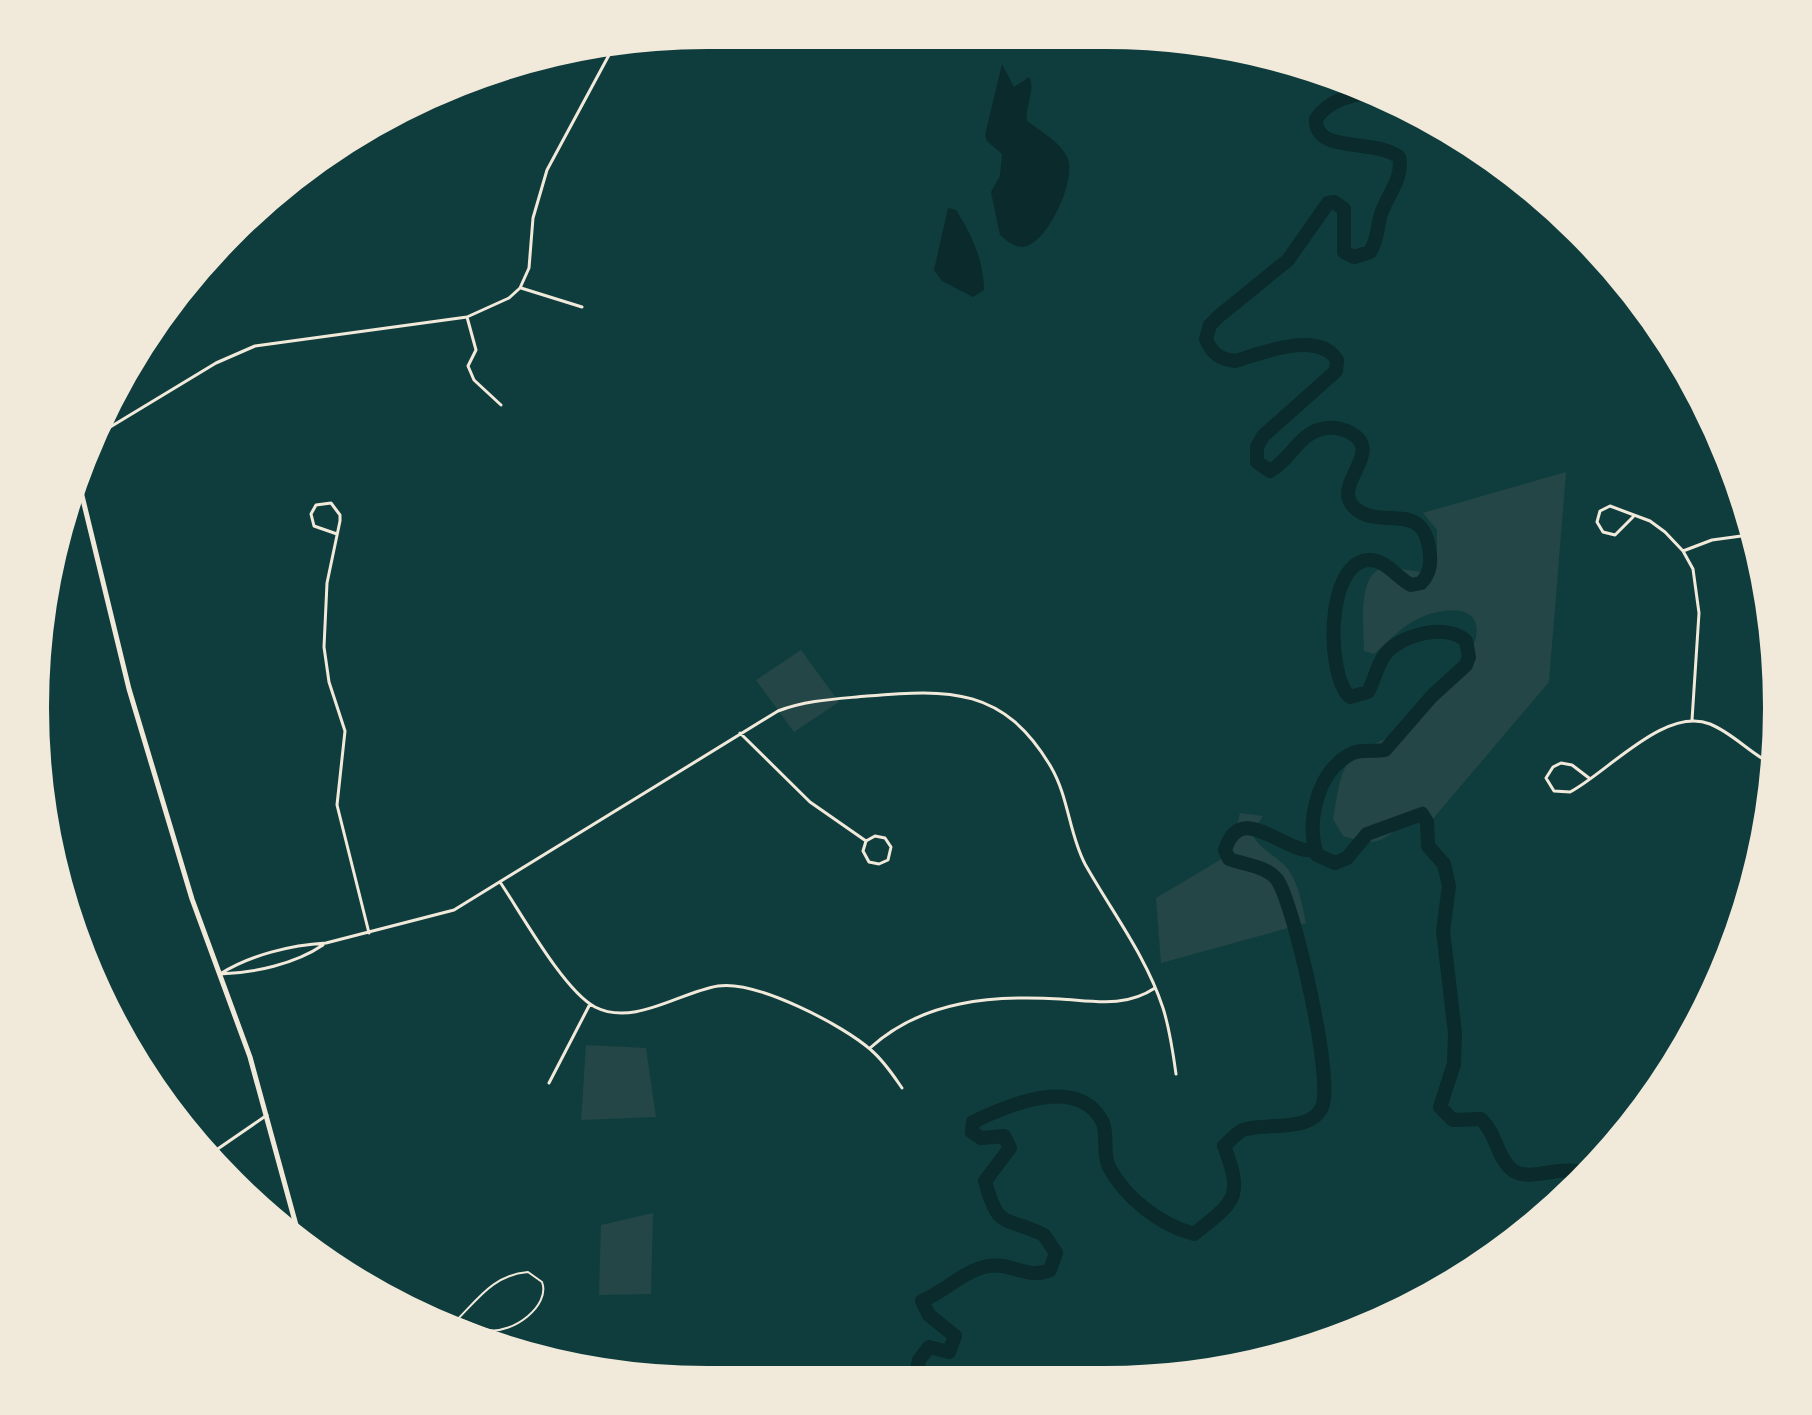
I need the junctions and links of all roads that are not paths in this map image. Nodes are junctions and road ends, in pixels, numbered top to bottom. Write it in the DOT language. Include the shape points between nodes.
graph roads {
  1 [pos="610,52"];
  2 [pos="520,288"];
  3 [pos="582,307"];
  4 [pos="467,317"];
  5 [pos="501,405"];
  6 [pos="105,430"];
  7 [pos="81,490"];
  8 [pos="1633,517"];
  9 [pos="337,534"];
  10 [pos="1745,535"];
  11 [pos="1683,551"];
  12 [pos="1692,720"];
  13 [pos="738,732"];
  14 [pos="1766,759"];
  15 [pos="1589,778"];
  16 [pos="866,841"];
  17 [pos="500,882"];
  18 [pos="369,933"];
  19 [pos="326,943"];
  20 [pos="220,974"];
  21 [pos="1155,988"];
  22 [pos="590,1004"];
  23 [pos="869,1049"];
  24 [pos="1176,1074"];
  25 [pos="549,1083"];
  26 [pos="902,1088"];
  27 [pos="267,1115"];
  28 [pos="215,1151"];
  29 [pos="297,1228"];
  30 [pos="460,1319"];
  31 [pos="457,1321"];
  1 -- 2 [label="street" via="547,170 533,218 529,268"];
  2 -- 3 [label="street"];
  2 -- 4 [label="street" via="495,307"];
  4 -- 5 [label="street" via="476,350 468,366 471,374"];
  4 -- 6 [label="street" via="255,346"];
  7 -- 20 [label="main road" via="126,679"];
  8 -- 8 [label="street" via="1610,506 1600,511 1597,522 1603,532 1615,535"];
  8 -- 11 [label="street" via="1655,525"];
  9 -- 9 [label="street" via="313,524 311,514 319,504 337,508"];
  9 -- 18 [label="street" via="326,591 324,647 345,731 337,805"];
  10 -- 11 [label="street"];
  11 -- 12 [label="street" via="1699,600"];
  12 -- 14 [label="street" via="1722,730"];
  12 -- 15 [label="street" via="1655,734"];
  13 -- 16 [label="street" via="810,802"];
  13 -- 17 [label="street"];
  13 -- 21 [label="street" via="800,703 918,692 967,697 1002,713 1030,739 1053,772 1080,853"];
  15 -- 15 [label="street" via="1562,793 1546,778 1561,763"];
  16 -- 16 [label="street" via="885,838 891,847 888,860 867,860"];
  17 -- 18 [label="street" via="444,915"];
  17 -- 22 [label="street"];
  18 -- 19 [label="street"];
  19 -- 20 [label="street" via="238,963"];
  19 -- 20 [label="street" via="283,962"];
  20 -- 27 [label="main road"];
  21 -- 23 [label="street" via="1126,1001 993,999 953,1004 902,1025"];
  21 -- 24 [label="street"];
  22 -- 23 [label="street" via="625,1013 706,989 746,985 776,995"];
  22 -- 25 [label="street"];
  23 -- 26 [label="street"];
  27 -- 28 [label="street"];
  27 -- 29 [label="main road"];
  30 -- 30 [label="lane" via="490,1330 505,1329 541,1304 542,1282 528,1272 504,1277 468,1305"];
  30 -- 31 [label="lane"];
}
